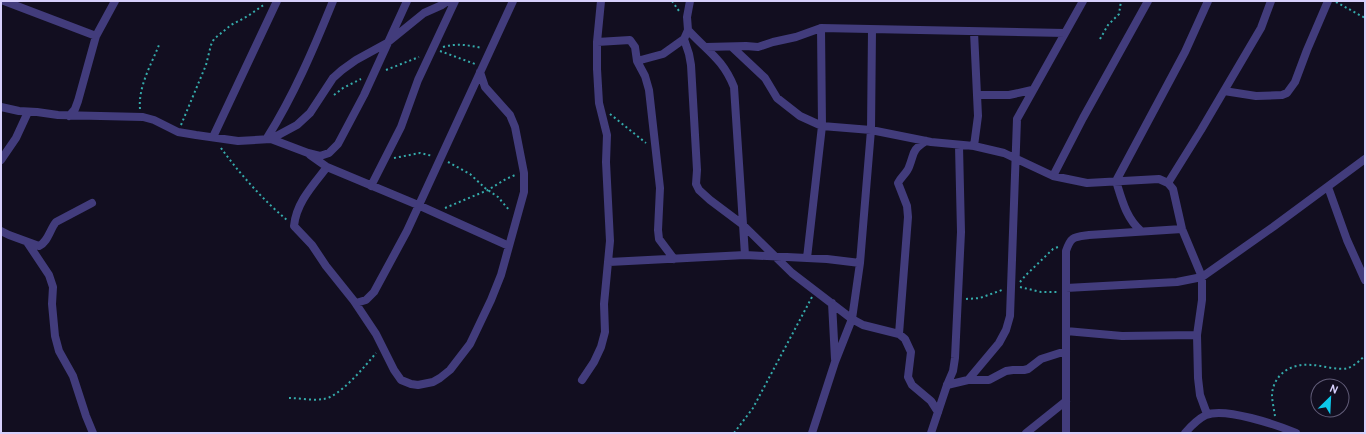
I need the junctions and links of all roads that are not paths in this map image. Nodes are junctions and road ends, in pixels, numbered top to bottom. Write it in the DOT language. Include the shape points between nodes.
graph roads {
  1 [pos="4,1"];
  2 [pos="115,1"];
  3 [pos="277,1"];
  4 [pos="333,1"];
  5 [pos="407,1"];
  6 [pos="448,1"];
  7 [pos="455,1"];
  8 [pos="513,1"];
  9 [pos="601,1"];
  10 [pos="690,1"];
  11 [pos="1083,1"];
  12 [pos="1148,1"];
  13 [pos="1208,1"];
  14 [pos="1271,1"];
  15 [pos="1328,1"];
  16 [pos="821,28"];
  17 [pos="688,30"];
  18 [pos="872,30"];
  19 [pos="974,32"];
  20 [pos="1065,33"];
  21 [pos="96,36"];
  22 [pos="684,39"];
  23 [pos="597,42"];
  24 [pos="387,43"];
  25 [pos="732,47"];
  26 [pos="706,48"];
  27 [pos="637,61"];
  28 [pos="481,69"];
  29 [pos="1032,90"];
  30 [pos="1224,91"];
  31 [pos="978,95"];
  32 [pos="1,107"];
  33 [pos="28,112"];
  34 [pos="68,116"];
  35 [pos="822,126"];
  36 [pos="871,130"];
  37 [pos="213,137"];
  38 [pos="269,139"];
  39 [pos="926,141"];
  40 [pos="960,146"];
  41 [pos="974,146"];
  42 [pos="308,153"];
  43 [pos="1015,158"];
  44 [pos="1365,159"];
  45 [pos="1,160"];
  46 [pos="327,167"];
  47 [pos="1053,176"];
  48 [pos="1116,181"];
  49 [pos="1168,182"];
  50 [pos="371,186"];
  51 [pos="1328,187"];
  52 [pos="92,203"];
  53 [pos="418,205"];
  54 [pos="742,224"];
  55 [pos="1182,229"];
  56 [pos="1,231"];
  57 [pos="1142,232"];
  58 [pos="27,242"];
  59 [pos="509,246"];
  60 [pos="745,255"];
  61 [pos="775,256"];
  62 [pos="807,258"];
  63 [pos="674,259"];
  64 [pos="609,262"];
  65 [pos="860,263"];
  66 [pos="1202,277"];
  67 [pos="1365,280"];
  68 [pos="1066,290"];
  69 [pos="356,303"];
  70 [pos="832,303"];
  71 [pos="852,319"];
  72 [pos="1066,331"];
  73 [pos="899,334"];
  74 [pos="1197,335"];
  75 [pos="1066,351"];
  76 [pos="835,362"];
  77 [pos="582,380"];
  78 [pos="968,380"];
  79 [pos="947,385"];
  80 [pos="1066,402"];
  81 [pos="938,412"];
  82 [pos="1207,414"];
  83 [pos="93,433"];
  84 [pos="812,433"];
  85 [pos="932,433"];
  86 [pos="1026,433"];
  87 [pos="1066,433"];
  88 [pos="1185,433"];
  89 [pos="1296,433"];
  1 -- 21 [label="street"];
  2 -- 21 [label="street"];
  3 -- 37 [label="street"];
  4 -- 38 [label="street" via="305,68"];
  5 -- 24 [label="street"];
  6 -- 24 [label="street" via="424,13"];
  7 -- 50 [label="street" via="418,80 401,127"];
  8 -- 28 [label="street"];
  9 -- 23 [label="street"];
  10 -- 17 [label="street"];
  11 -- 20 [label="street"];
  12 -- 47 [label="street"];
  13 -- 48 [label="street" via="1185,52"];
  14 -- 30 [label="street" via="1260,28"];
  15 -- 30 [label="street" via="1296,82 1286,93 1256,96"];
  16 -- 18 [label="street"];
  16 -- 25 [label="street" via="758,47"];
  16 -- 35 [label="street"];
  17 -- 22 [label="street"];
  17 -- 26 [label="street"];
  18 -- 19 [label="street"];
  18 -- 36 [label="street"];
  19 -- 20 [label="street"];
  19 -- 31 [label="street"];
  20 -- 29 [label="street"];
  21 -- 34 [label="street" via="78,101"];
  22 -- 27 [label="street" via="663,54"];
  22 -- 54 [label="street" via="691,65 696,184 710,200"];
  23 -- 27 [label="street" via="630,40 636,47"];
  23 -- 64 [label="street" via="599,103 607,136"];
  24 -- 38 [label="street" via="356,60 333,78 310,113 297,125"];
  24 -- 42 [label="street" via="364,95 338,144 329,153 320,156"];
  25 -- 26 [label="street"];
  25 -- 35 [label="street" via="765,78 777,98 800,116"];
  26 -- 54 [label="street" via="723,66 734,87"];
  27 -- 63 [label="street" via="649,90 660,188 659,238"];
  28 -- 53 [label="street"];
  28 -- 59 [label="street" via="485,87 510,115 515,127 524,173 524,192"];
  29 -- 31 [label="street" via="1009,95"];
  29 -- 43 [label="street" via="1017,119"];
  30 -- 49 [label="street"];
  31 -- 41 [label="street"];
  32 -- 33 [label="street"];
  33 -- 34 [label="street"];
  33 -- 45 [label="street" via="16,138"];
  34 -- 37 [label="street" via="143,117 178,132"];
  35 -- 36 [label="street"];
  35 -- 62 [label="street"];
  36 -- 39 [label="street"];
  36 -- 65 [label="street"];
  37 -- 38 [label="street" via="238,141"];
  38 -- 42 [label="street"];
  39 -- 40 [label="street"];
  39 -- 73 [label="street" via="913,153 909,167 898,183 907,206 908,217"];
  40 -- 41 [label="street"];
  40 -- 79 [label="street" via="961,232 955,358"];
  41 -- 43 [label="street"];
  42 -- 46 [label="street"];
  43 -- 47 [label="street"];
  43 -- 78 [label="street" via="1010,316 999,343"];
  44 -- 51 [label="street"];
  46 -- 50 [label="street"];
  46 -- 69 [label="street" via="303,200 294,226 312,244"];
  47 -- 48 [label="street" via="1087,183"];
  48 -- 49 [label="street" via="1159,179"];
  48 -- 57 [label="street" via="1126,212 1133,224"];
  49 -- 55 [label="street" via="1173,189"];
  50 -- 53 [label="street"];
  51 -- 66 [label="street"];
  51 -- 67 [label="street"];
  52 -- 58 [label="street" via="56,222 42,245"];
  53 -- 59 [label="street"];
  53 -- 69 [label="street" via="374,292 366,300"];
  54 -- 60 [label="street"];
  54 -- 61 [label="street"];
  55 -- 57 [label="street"];
  55 -- 66 [label="street"];
  56 -- 58 [label="street"];
  57 -- 68 [label="street" via="1089,235 1076,237 1070,241 1066,251"];
  58 -- 83 [label="street" via="49,275 53,287 52,304 59,351 73,376"];
  59 -- 69 [label="street" via="499,281 470,344 450,370 433,382 418,385 404,382 394,370 383,346"];
  60 -- 61 [label="street"];
  60 -- 63 [label="street"];
  61 -- 62 [label="street"];
  61 -- 70 [label="street" via="792,273"];
  62 -- 65 [label="street"];
  63 -- 64 [label="street"];
  64 -- 77 [label="street" via="604,304 605,332 594,362"];
  65 -- 71 [label="street"];
  66 -- 68 [label="street" via="1178,282"];
  66 -- 74 [label="street"];
  68 -- 72 [label="street"];
  70 -- 71 [label="street"];
  70 -- 76 [label="street"];
  71 -- 73 [label="street" via="863,325"];
  71 -- 76 [label="street"];
  72 -- 74 [label="street" via="1122,336"];
  72 -- 75 [label="street"];
  73 -- 81 [label="street" via="905,339 911,352 908,377 912,385"];
  74 -- 82 [label="street" via="1200,395"];
  75 -- 78 [label="street" via="1041,359 1028,369 1006,371 989,380"];
  75 -- 80 [label="street"];
  76 -- 84 [label="street"];
  78 -- 79 [label="street"];
  79 -- 81 [label="street"];
  80 -- 86 [label="street"];
  80 -- 87 [label="street"];
  81 -- 85 [label="street"];
  82 -- 88 [label="street"];
  82 -- 89 [label="street" via="1222,413 1248,417"];
}
